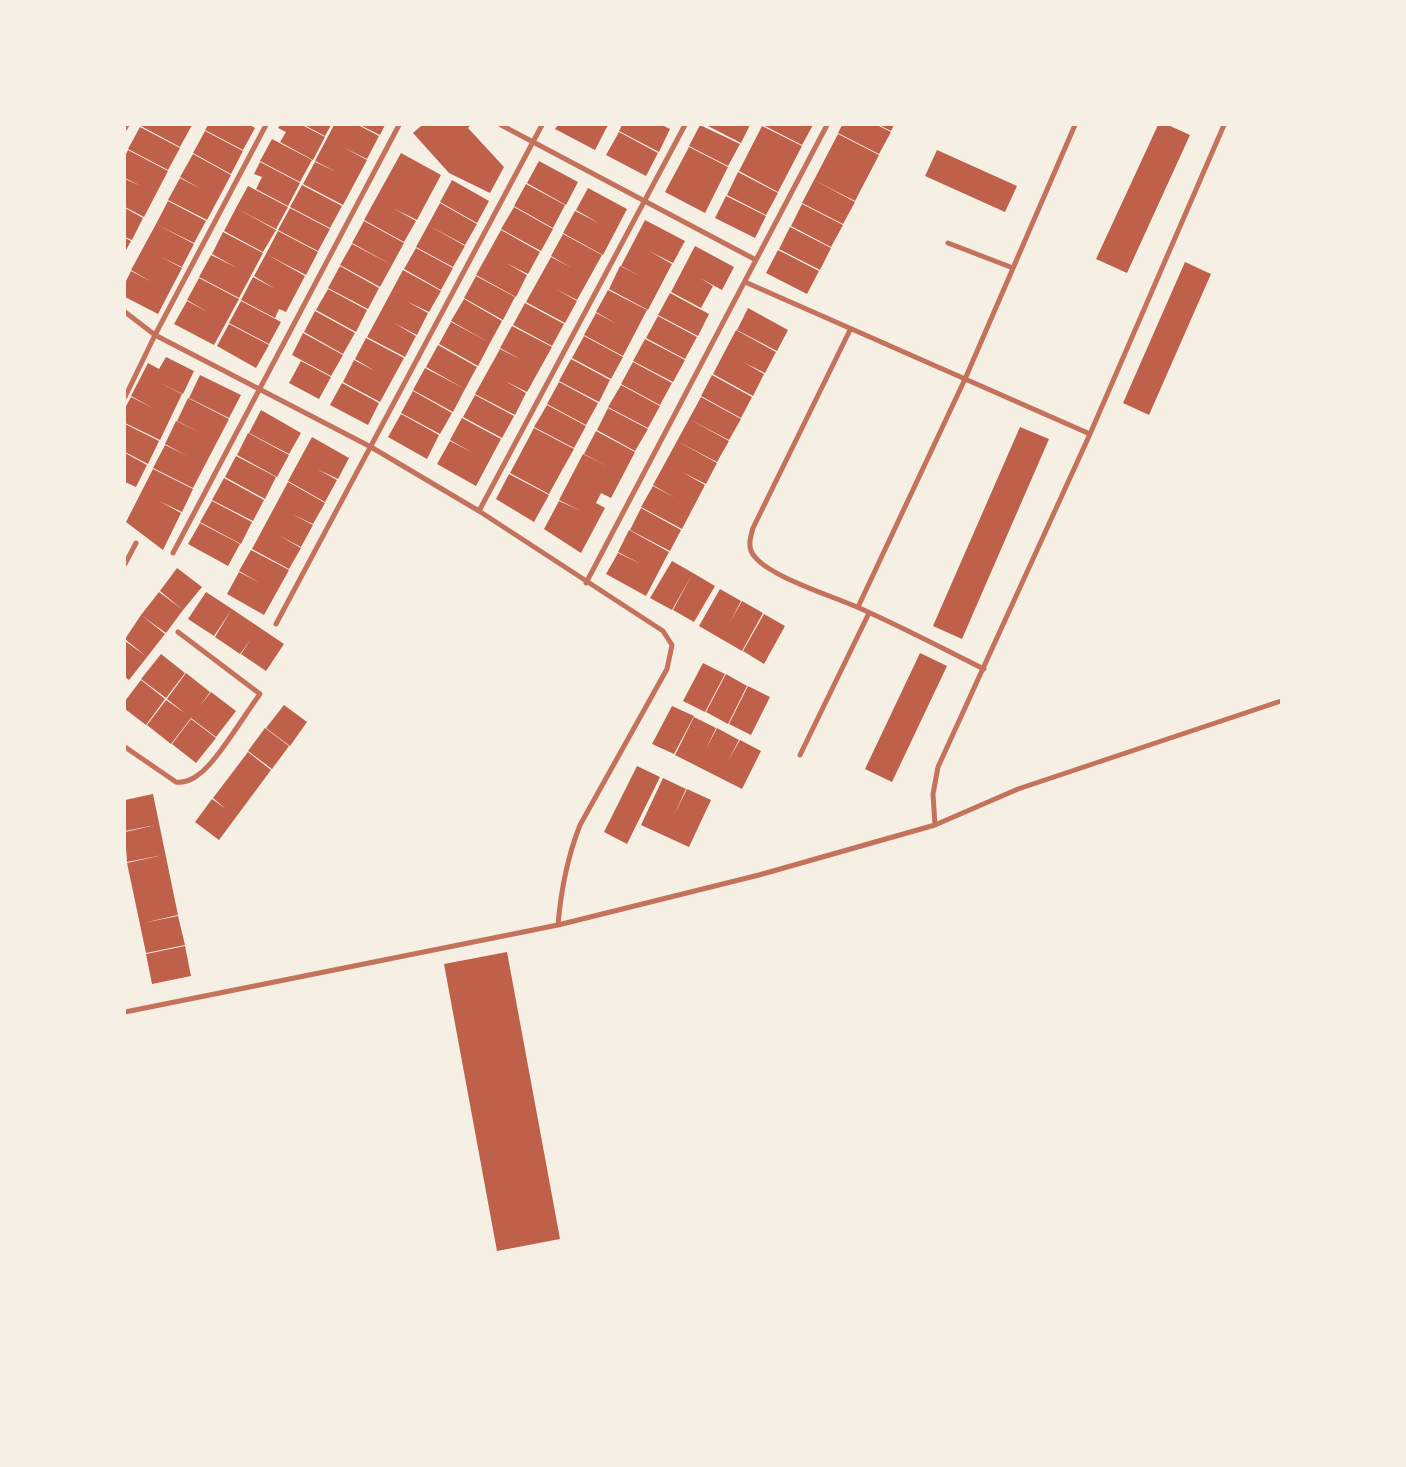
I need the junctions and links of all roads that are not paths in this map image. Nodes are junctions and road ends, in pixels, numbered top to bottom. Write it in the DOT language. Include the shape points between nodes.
graph roads {
  1 [pos="127,125"];
  2 [pos="266,125"];
  3 [pos="399,125"];
  4 [pos="502,125"];
  5 [pos="542,125"];
  6 [pos="685,125"];
  7 [pos="827,125"];
  8 [pos="1075,125"];
  9 [pos="1224,125"];
  10 [pos="125,128"];
  11 [pos="533,142"];
  12 [pos="644,201"];
  13 [pos="948,243"];
  14 [pos="756,260"];
  15 [pos="1013,268"];
  16 [pos="744,282"];
  17 [pos="125,312"];
  18 [pos="850,330"];
  19 [pos="155,335"];
  20 [pos="965,379"];
  21 [pos="260,388"];
  22 [pos="125,397"];
  23 [pos="1090,434"];
  24 [pos="371,447"];
  25 [pos="479,510"];
  26 [pos="136,543"];
  27 [pos="173,553"];
  28 [pos="125,564"];
  29 [pos="586,583"];
  30 [pos="858,608"];
  31 [pos="869,613"];
  32 [pos="276,624"];
  33 [pos="178,632"];
  34 [pos="984,668"];
  35 [pos="1281,701"];
  36 [pos="125,747"];
  37 [pos="800,755"];
  38 [pos="935,825"];
  39 [pos="558,925"];
  40 [pos="125,1012"];
  1 -- 10 [label="street"];
  2 -- 19 [label="street"];
  3 -- 21 [label="street"];
  4 -- 11 [label="street"];
  5 -- 11 [label="street"];
  6 -- 12 [label="street"];
  7 -- 14 [label="street"];
  8 -- 15 [label="street"];
  9 -- 23 [label="street"];
  11 -- 12 [label="street"];
  11 -- 24 [label="street"];
  12 -- 14 [label="street"];
  12 -- 25 [label="street"];
  13 -- 15 [label="street"];
  14 -- 16 [label="street"];
  15 -- 20 [label="street"];
  16 -- 18 [label="street"];
  16 -- 29 [label="street"];
  17 -- 19 [label="street"];
  18 -- 20 [label="street"];
  18 -- 30 [label="street" via="753,528 750,545 756,560 775,572"];
  19 -- 21 [label="street"];
  19 -- 22 [label="street"];
  20 -- 23 [label="street"];
  20 -- 30 [label="street"];
  21 -- 24 [label="street"];
  21 -- 27 [label="street"];
  23 -- 34 [label="street"];
  24 -- 25 [label="street"];
  24 -- 32 [label="street"];
  25 -- 29 [label="street"];
  26 -- 28 [label="street"];
  29 -- 39 [label="street" via="662,632 670,639 672,653 667,669 580,825 564,874"];
  30 -- 31 [label="street"];
  31 -- 34 [label="street"];
  31 -- 37 [label="street"];
  33 -- 36 [label="street" via="260,694 209,765 198,776 186,781 176,782"];
  34 -- 38 [label="street" via="936,771 933,794"];
  35 -- 38 [label="street" via="1018,789"];
  38 -- 39 [label="street" via="760,875"];
  39 -- 40 [label="street"];
}
